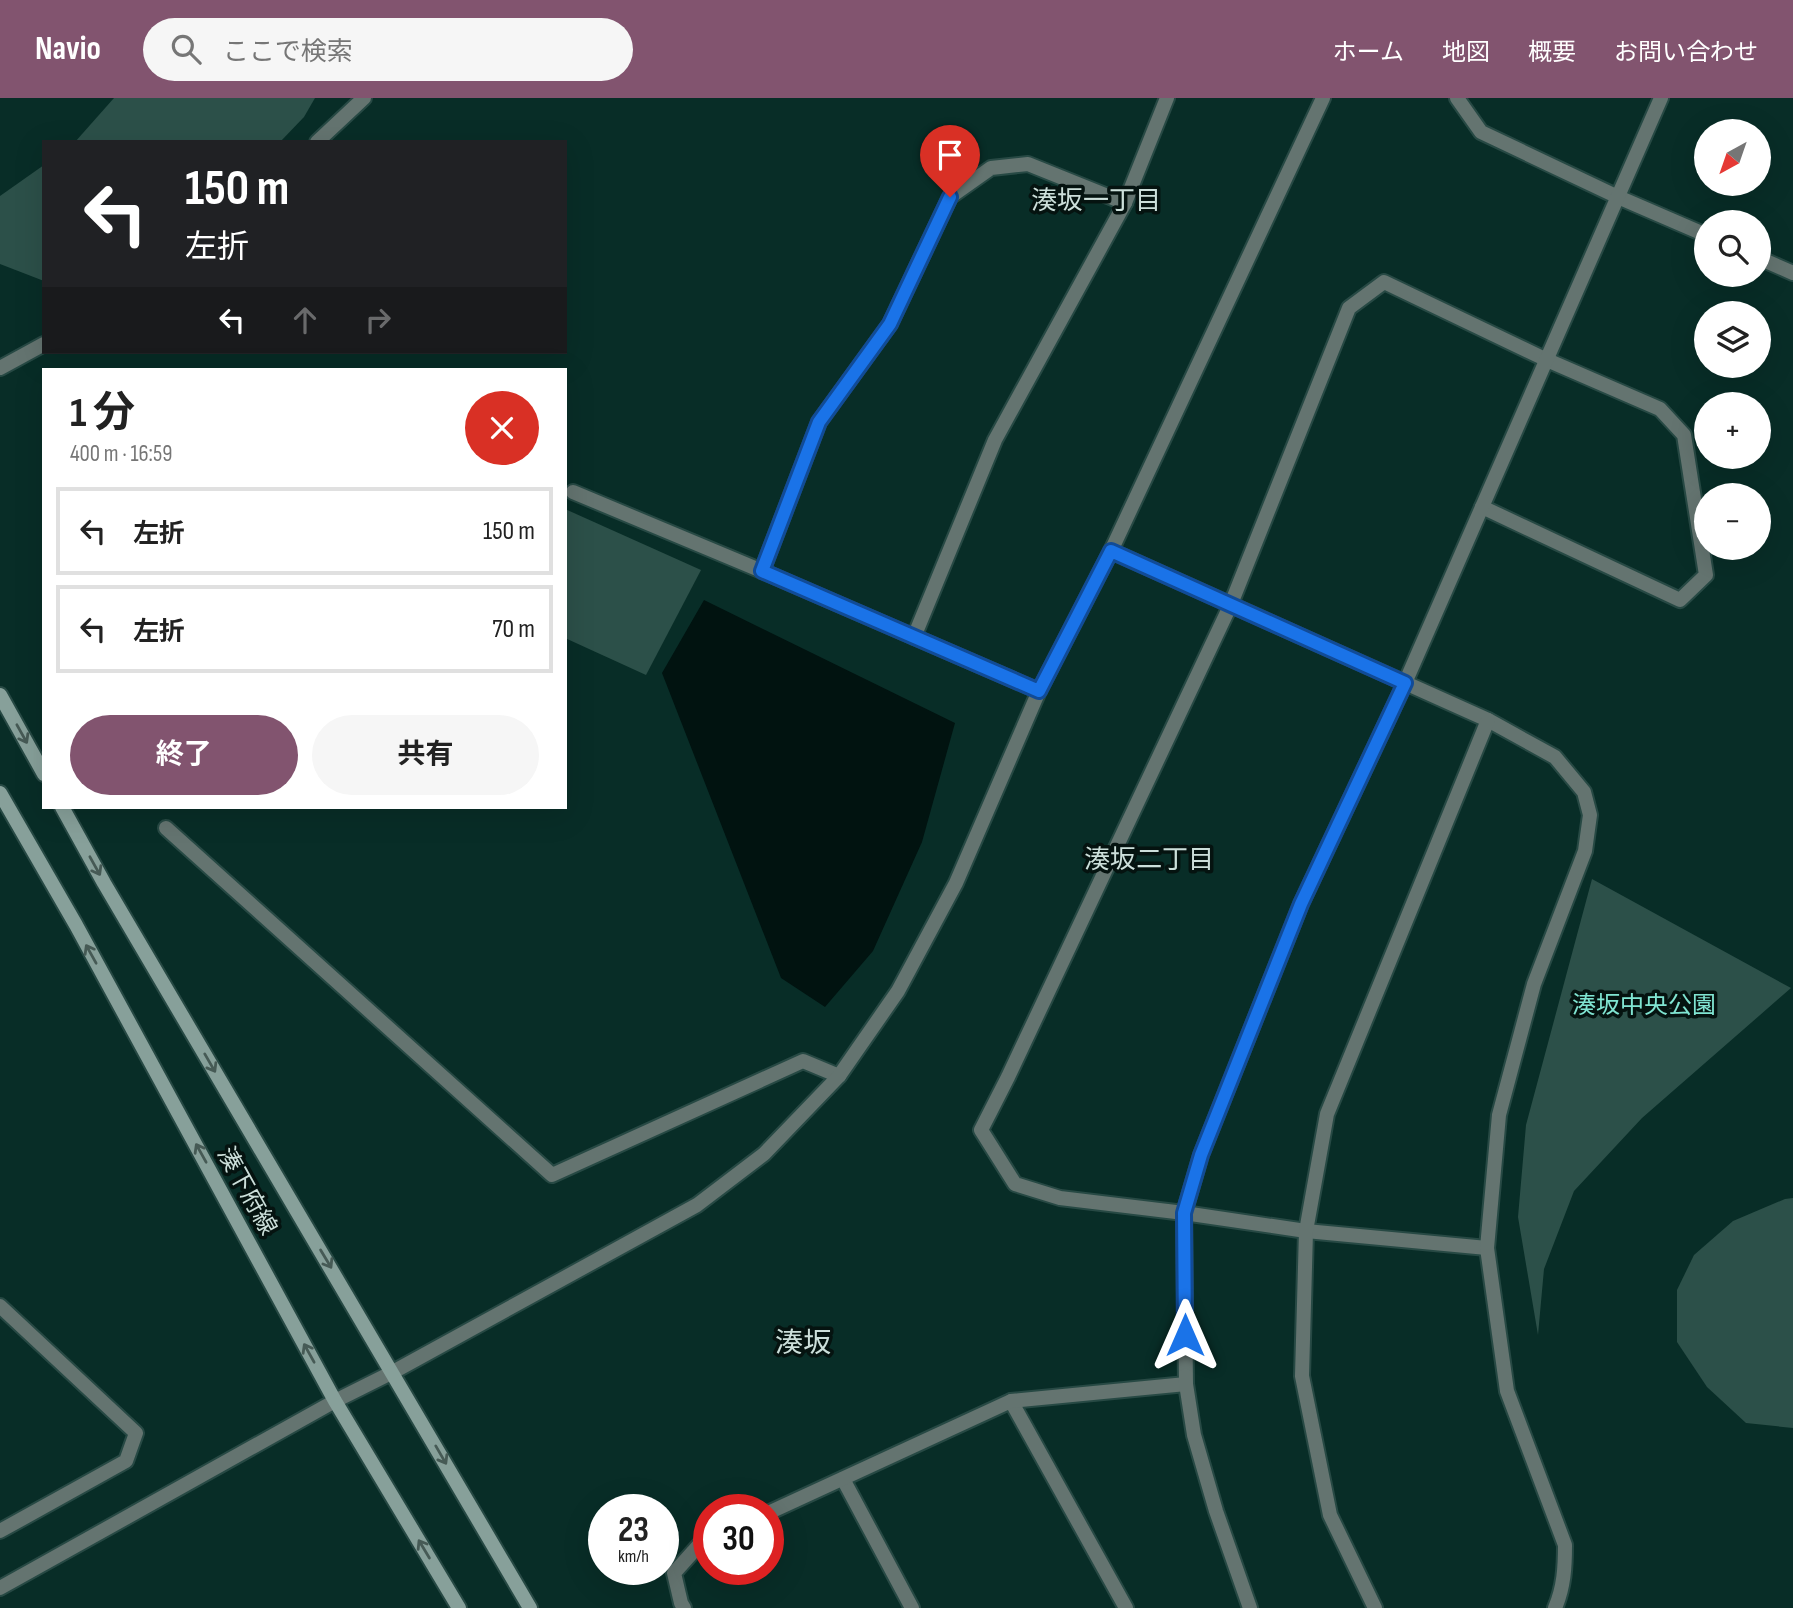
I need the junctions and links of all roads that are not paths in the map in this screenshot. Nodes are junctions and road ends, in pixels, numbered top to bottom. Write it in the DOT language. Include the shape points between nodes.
graph roads {
  1 [pos="364,98"];
  2 [pos="1167,98"];
  3 [pos="1323,98"];
  4 [pos="1457,98"];
  5 [pos="1661,98"];
  6 [pos="319,140"];
  7 [pos="1618,197"];
  8 [pos="1125,203"];
  9 [pos="1694,230"];
  10 [pos="1771,263"];
  11 [pos="1793,273"];
  12 [pos="42,345"];
  13 [pos="1547,360"];
  14 [pos="0,368"];
  15 [pos="573,492"];
  16 [pos="1482,507"];
  17 [pos="1111,551"];
  18 [pos="762,571"];
  19 [pos="1231,604"];
  20 [pos="914,637"];
  21 [pos="1405,683"];
  22 [pos="1039,691"];
  23 [pos="0,695"];
  24 [pos="1488,720"];
  25 [pos="42,770"];
  26 [pos="0,793"];
  27 [pos="63,809"];
  28 [pos="166,828"];
  29 [pos="839,1076"];
  30 [pos="1184,1213"];
  31 [pos="1306,1231"];
  32 [pos="1487,1248"];
  33 [pos="0,1306"];
  34 [pos="393,1372"];
  35 [pos="1185,1384"];
  36 [pos="335,1401"];
  37 [pos="1011,1401"];
  38 [pos="843,1479"];
  39 [pos="784,1506"];
  40 [pos="0,1531"];
  41 [pos="693,1552"];
  42 [pos="0,1588"];
  43 [pos="459,1608"];
  44 [pos="530,1608"];
  45 [pos="684,1608"];
  46 [pos="912,1608"];
  47 [pos="1126,1608"];
  48 [pos="1250,1608"];
  49 [pos="1375,1608"];
  50 [pos="1555,1608"];
  1 -- 6 [label="street"];
  2 -- 8 [label="street"];
  3 -- 17 [label="street"];
  4 -- 7 [label="street" via="1482,132"];
  5 -- 7 [label="street"];
  7 -- 9 [label="street"];
  7 -- 13 [label="street"];
  8 -- 18 [label="street" via="1028,164 991,168 950,197 890,324 819,422"];
  8 -- 20 [label="street" via="995,440"];
  10 -- 11 [label="street"];
  12 -- 14 [label="street"];
  13 -- 16 [label="street"];
  13 -- 16 [label="street" via="1660,409 1684,435 1706,575 1680,600"];
  13 -- 19 [label="street" via="1384,282 1349,308"];
  15 -- 18 [label="street"];
  16 -- 21 [label="street"];
  17 -- 19 [label="street"];
  17 -- 22 [label="street"];
  18 -- 20 [label="street"];
  19 -- 21 [label="street"];
  19 -- 30 [label="street" via="981,1130 1015,1184 1060,1198"];
  20 -- 22 [label="street"];
  21 -- 24 [label="street"];
  21 -- 30 [label="street" via="1301,904 1201,1155"];
  22 -- 29 [label="street" via="956,883 898,991"];
  23 -- 25 [label="main road, one-way"];
  24 -- 31 [label="street" via="1327,1114"];
  24 -- 32 [label="street" via="1555,757 1584,792 1590,815 1585,850 1534,984 1499,1115"];
  36 -- 26 [label="main road, 湊下府線, one-way"];
  27 -- 34 [label="main road, 湊下府線, one-way"];
  28 -- 29 [label="street" via="552,1175 803,1061"];
  29 -- 34 [label="street" via="764,1154 697,1205"];
  30 -- 31 [label="street"];
  30 -- 35 [label="street"];
  31 -- 32 [label="street"];
  31 -- 49 [label="street" via="1303,1376 1330,1515"];
  32 -- 50 [label="street" via="1507,1391 1565,1545 1562,1592"];
  33 -- 40 [label="street" via="136,1433 126,1461"];
  34 -- 36 [label="street"];
  34 -- 44 [label="main road, 湊下府線, one-way"];
  35 -- 37 [label="street"];
  35 -- 48 [label="street" via="1216,1511"];
  36 -- 42 [label="street"];
  43 -- 36 [label="main road, 湊下府線, one-way"];
  37 -- 38 [label="street"];
  37 -- 47 [label="street"];
  38 -- 39 [label="street"];
  38 -- 46 [label="street"];
  41 -- 45 [label="street" via="674,1573"];
}
